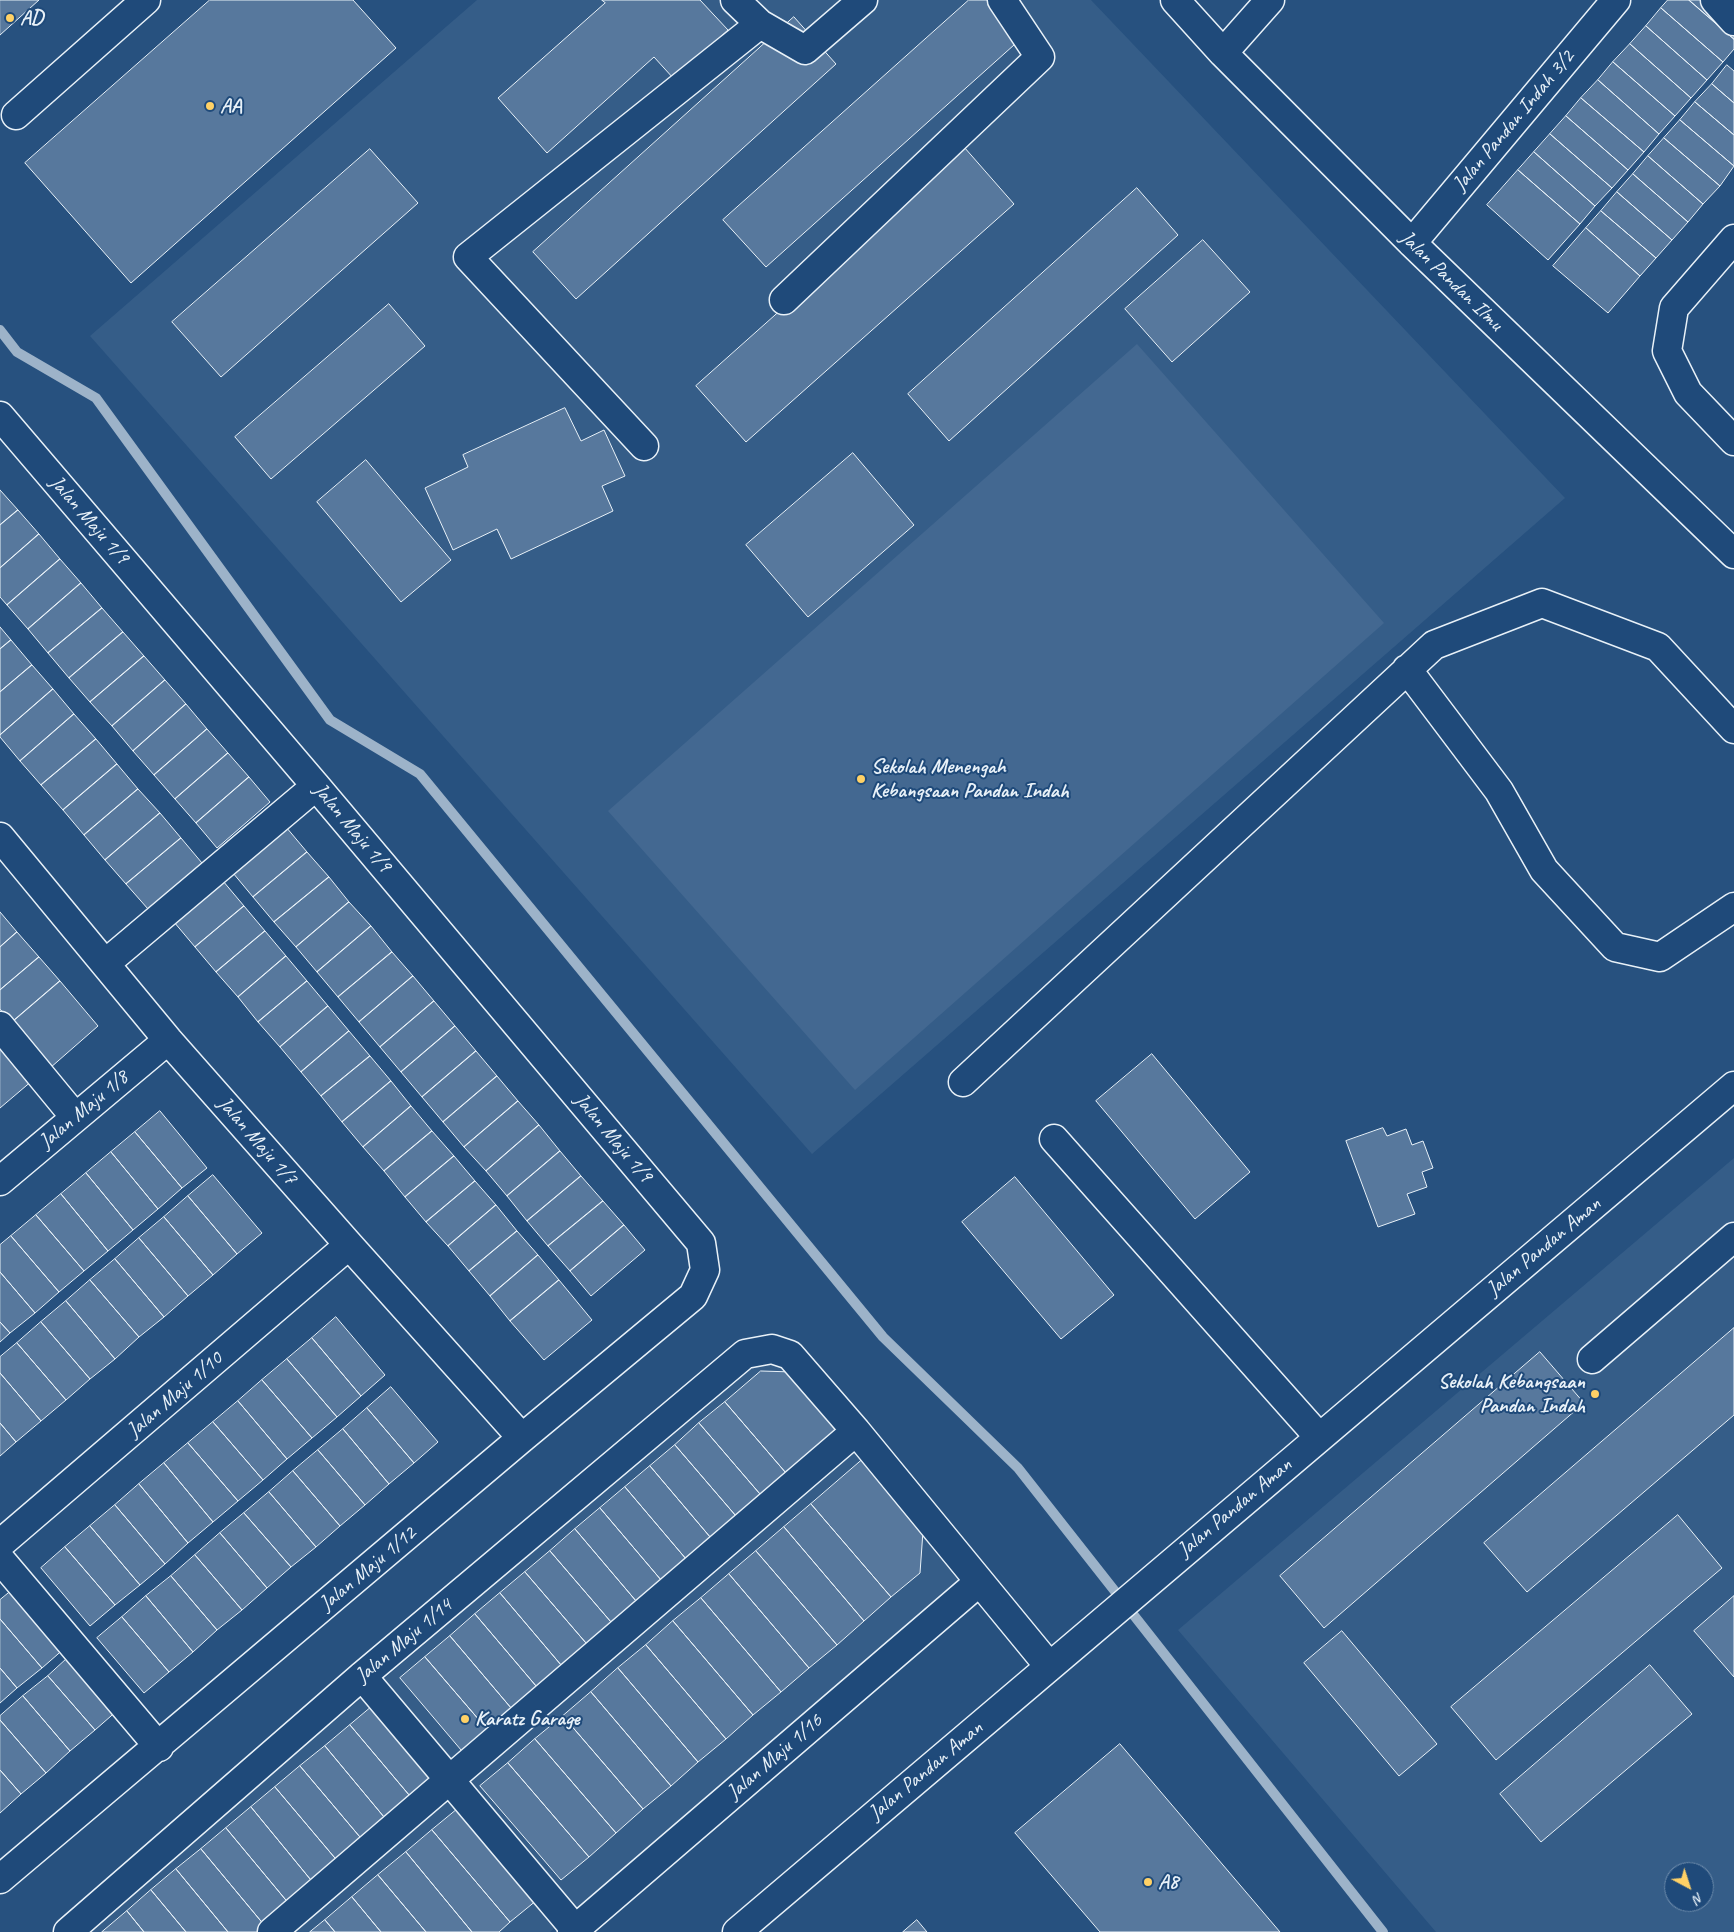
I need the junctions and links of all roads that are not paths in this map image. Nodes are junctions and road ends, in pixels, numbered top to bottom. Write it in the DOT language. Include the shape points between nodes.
graph roads {
  1 [pos="146,0"];
  2 [pos="735,0"];
  3 [pos="863,0"];
  4 [pos="1002,0"];
  5 [pos="1175,0"];
  6 [pos="1270,0"];
  7 [pos="1616,0"];
  8 [pos="1715,0"];
  9 [pos="1734,21"];
  10 [pos="760,24"];
  11 [pos="1223,53"];
  12 [pos="16,115"];
  13 [pos="1734,239"];
  14 [pos="1412,243"];
  15 [pos="784,300"];
  16 [pos="0,416"];
  17 [pos="1734,441"];
  18 [pos="644,446"];
  19 [pos="1734,554"];
  20 [pos="1407,669"];
  21 [pos="1734,729"];
  22 [pos="316,786"];
  23 [pos="0,837"];
  24 [pos="1734,908"];
  25 [pos="106,963"];
  26 [pos="0,1026"];
  27 [pos="168,1040"];
  28 [pos="963,1082"];
  29 [pos="1734,1086"];
  30 [pos="75,1117"];
  31 [pos="1054,1139"];
  32 [pos="0,1181"];
  33 [pos="1734,1237"];
  34 [pos="701,1243"];
  35 [pos="349,1245"];
  36 [pos="1592,1359"];
  37 [pos="856,1431"];
  38 [pos="1319,1437"];
  39 [pos="522,1438"];
  40 [pos="0,1544"];
  41 [pos="0,1559"];
  42 [pos="979,1582"];
  43 [pos="1049,1666"];
  44 [pos="362,1676"];
  45 [pos="159,1747"];
  46 [pos="449,1779"];
  47 [pos="0,1880"];
  48 [pos="573,1931"];
  49 [pos="68,1932"];
  50 [pos="272,1932"];
  51 [pos="737,1932"];
  1 -- 12 [label="street"];
  2 -- 10 [label="street"];
  3 -- 10 [label="street" via="805,50"];
  4 -- 15 [label="street" via="1040,57"];
  5 -- 11 [label="street, Jalan Pandan Ilmu"];
  6 -- 11 [label="street"];
  7 -- 14 [label="street, Jalan Pandan Indah 3/2"];
  8 -- 9 [label="street"];
  10 -- 18 [label="street" via="468,257"];
  11 -- 14 [label="street, Jalan Pandan Ilmu"];
  13 -- 17 [label="street" via="1674,308 1667,351 1688,392"];
  14 -- 19 [label="street, Jalan Pandan Ilmu"];
  16 -- 22 [label="street, Jalan Maju 1/9"];
  20 -- 21 [label="street" via="1434,645 1542,603 1658,647"];
  20 -- 24 [label="street" via="1499,791 1544,870 1615,947 1660,957"];
  20 -- 28 [label="street"];
  22 -- 25 [label="street"];
  22 -- 34 [label="street, Jalan Maju 1/9"];
  23 -- 25 [label="street, Jalan Maju 1/7"];
  25 -- 27 [label="street, Jalan Maju 1/7"];
  26 -- 30 [label="street"];
  27 -- 30 [label="street, Jalan Maju 1/8"];
  27 -- 35 [label="street, Jalan Maju 1/7"];
  29 -- 38 [label="street, Jalan Pandan Aman"];
  30 -- 32 [label="street, Jalan Maju 1/8"];
  31 -- 38 [label="street"];
  33 -- 36 [label="street"];
  34 -- 39 [label="street, Jalan Maju 1/12" via="705,1270 693,1296"];
  35 -- 39 [label="street, Jalan Maju 1/7"];
  35 -- 40 [label="street, Jalan Maju 1/10"];
  37 -- 42 [label="street"];
  37 -- 44 [label="street, Jalan Maju 1/14" via="790,1355 772,1348 745,1354"];
  37 -- 46 [label="street"];
  38 -- 43 [label="street, Jalan Pandan Aman"];
  39 -- 45 [label="street, Jalan Maju 1/12"];
  41 -- 45 [label="street"];
  42 -- 43 [label="street"];
  42 -- 48 [label="street, Jalan Maju 1/16"];
  43 -- 51 [label="street, Jalan Pandan Aman"];
  44 -- 46 [label="street"];
  44 -- 49 [label="street, Jalan Maju 1/14"];
  45 -- 47 [label="street, Jalan Maju 1/12"];
  46 -- 48 [label="street"];
  46 -- 50 [label="street"];
}
